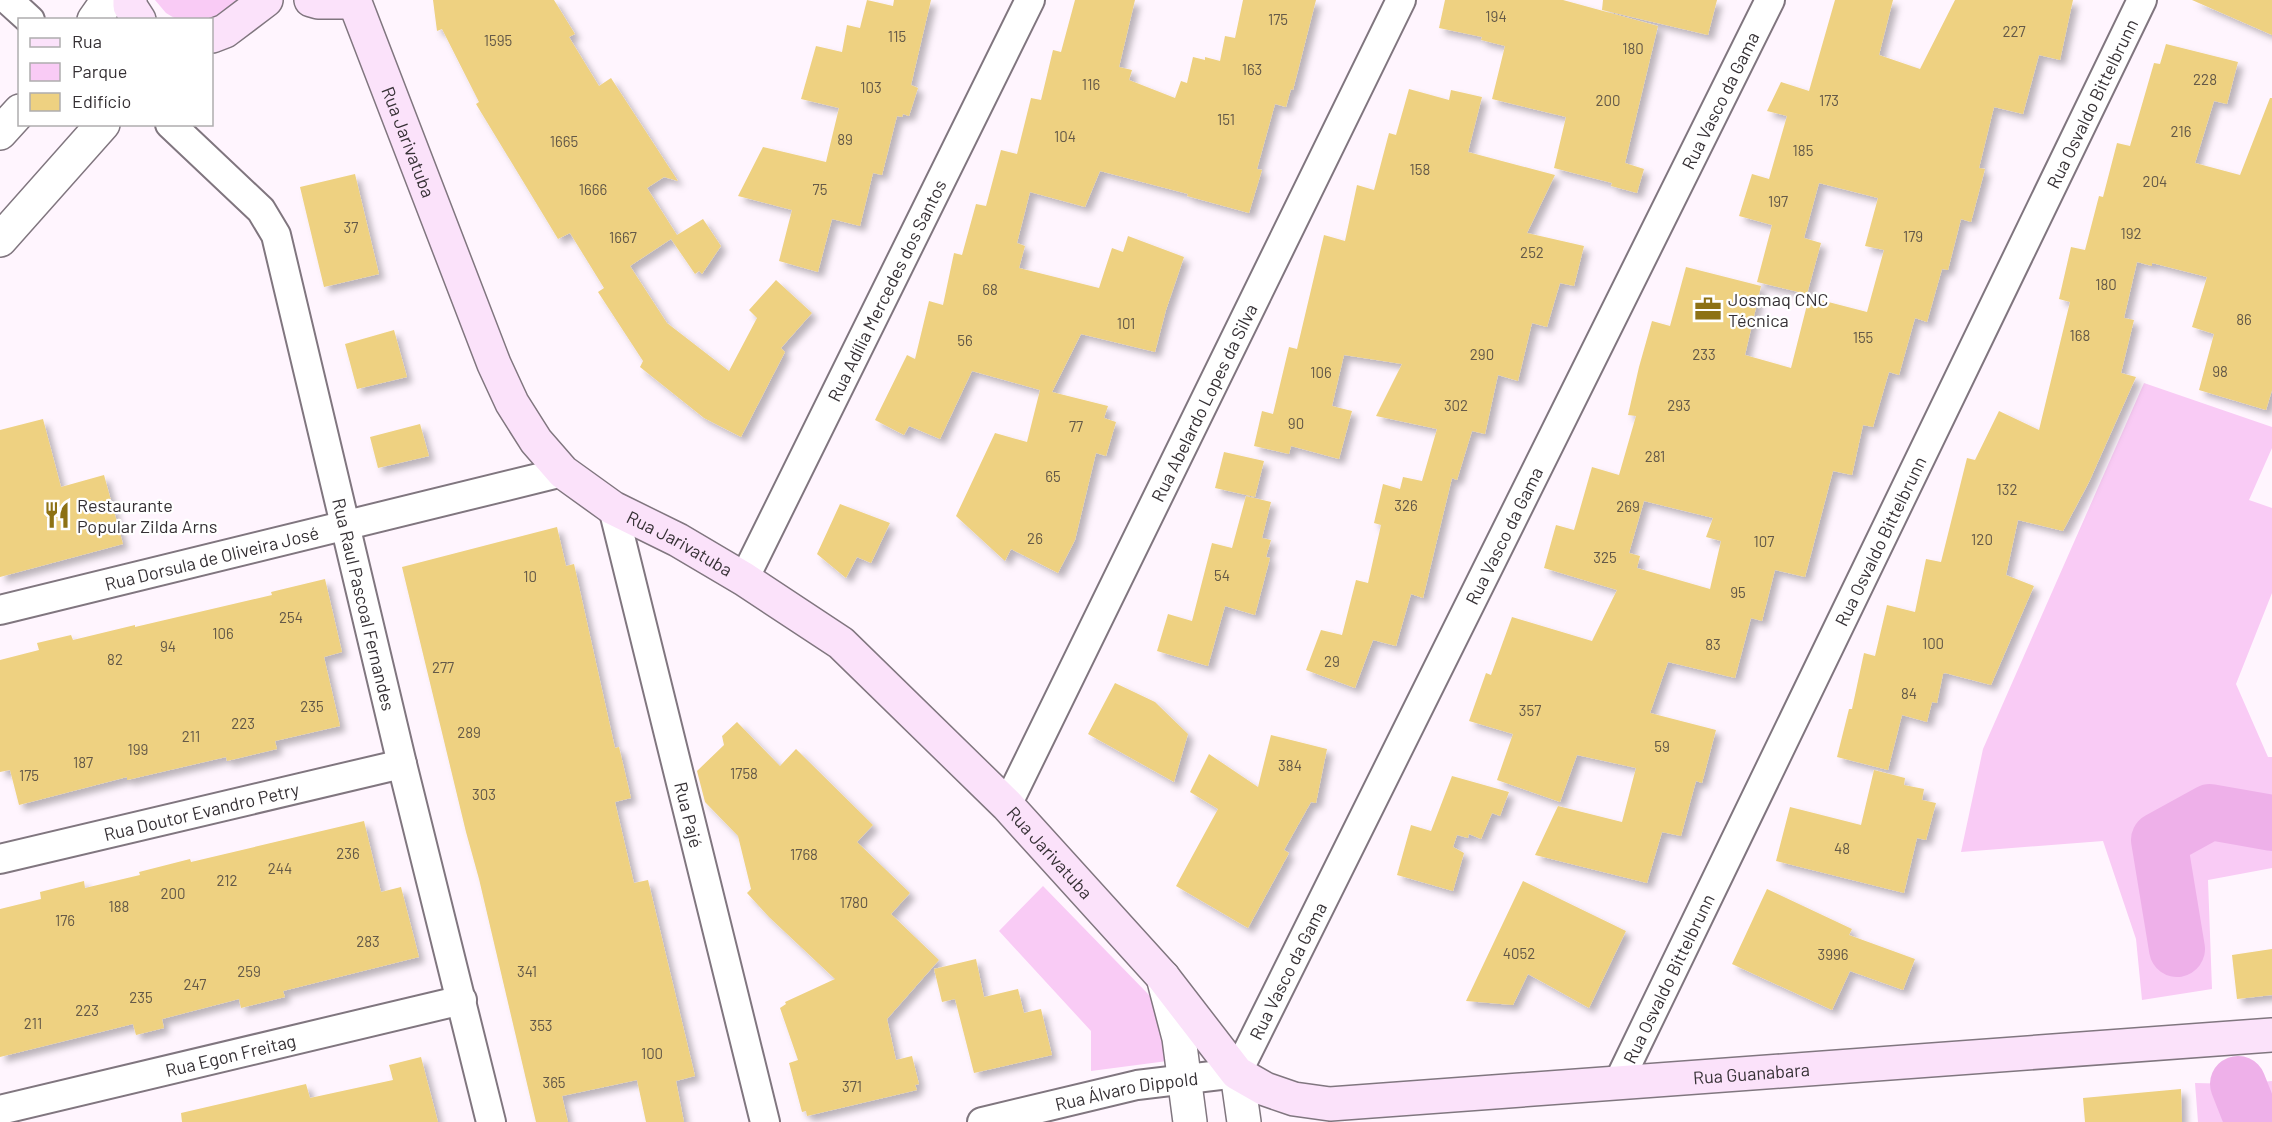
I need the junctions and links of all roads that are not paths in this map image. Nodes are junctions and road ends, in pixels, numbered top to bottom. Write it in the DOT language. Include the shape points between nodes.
graph roads {
  1 [pos="8,0"];
  2 [pos="108,0"];
  3 [pos="130,0"];
  4 [pos="266,0"];
  5 [pos="311,0"];
  6 [pos="1030,0"];
  7 [pos="1401,0"];
  8 [pos="1770,0"];
  9 [pos="2142,0"];
  10 [pos="354,1"];
  11 [pos="28,18"];
  12 [pos="95,18"];
  13 [pos="138,18"];
  14 [pos="213,36"];
  15 [pos="18,113"];
  16 [pos="101,126"];
  17 [pos="172,126"];
  18 [pos="0,133"];
  19 [pos="0,240"];
  20 [pos="563,472"];
  21 [pos="613,508"];
  22 [pos="345,525"];
  23 [pos="744,579"];
  24 [pos="0,610"];
  25 [pos="402,764"];
  26 [pos="1007,805"];
  27 [pos="0,859"];
  28 [pos="1163,977"];
  29 [pos="462,1000"];
  30 [pos="2272,1035"];
  31 [pos="1237,1073"];
  32 [pos="1186,1078"];
  33 [pos="1618,1083"];
  34 [pos="0,1110"];
  35 [pos="1319,1113"];
  36 [pos="491,1122"];
  37 [pos="765,1122"];
  38 [pos="982,1122"];
  39 [pos="1190,1122"];
  40 [pos="1244,1122"];
  1 -- 11 [label="street"];
  2 -- 12 [label="street"];
  3 -- 13 [label="main road"];
  4 -- 14 [label="main road"];
  5 -- 10 [label="main road, Rua Jarivatuba"];
  6 -- 23 [label="street, Rua Adília Mercedes dos Santos"];
  7 -- 26 [label="street, Rua Abelardo Lopes da Silva"];
  8 -- 31 [label="street, Rua Vasco da Gama"];
  9 -- 33 [label="street, Rua Osvaldo Bittelbrunn"];
  10 -- 20 [label="main road, Rua Jarivatuba" via="494,364 512,404"];
  15 -- 18 [label="street"];
  16 -- 19 [label="street"];
  17 -- 22 [label="street, Rua Raul Pascoal Fernandes" via="261,210 276,234"];
  20 -- 21 [label="main road, Rua Jarivatuba"];
  20 -- 22 [label="street, Rua Dorsula de Oliveira José"];
  21 -- 23 [label="main road, Rua Jarivatuba"];
  21 -- 37 [label="street, Rua Pajé"];
  22 -- 24 [label="street, Rua Dorsula de Oliveira José"];
  22 -- 25 [label="street, Rua Raul Pascoal Fernandes"];
  23 -- 26 [label="main road, Rua Jarivatuba" via="841,643"];
  25 -- 27 [label="street, Rua Doutor Evandro Petry"];
  25 -- 29 [label="street, Rua Raul Pascoal Fernandes"];
  26 -- 28 [label="main road, Rua Jarivatuba"];
  28 -- 31 [label="main road, Rua Jarivatuba"];
  28 -- 32 [label="street, Rua Jarivatuba"];
  29 -- 34 [label="street, Rua Egon Freitag"];
  29 -- 36 [label="street, Rua Raul Pascoal Fernandes"];
  30 -- 33 [label="main road, Rua Guanabara"];
  31 -- 32 [label="street, Rua Álvaro Dippold"];
  31 -- 35 [label="main road, Rua Guanabara"];
  31 -- 40 [label="street, Rua Jarivatuba"];
  32 -- 38 [label="street, Rua Álvaro Dippold" via="1137,1085"];
  32 -- 39 [label="street, Rua Jarivatuba"];
  33 -- 35 [label="main road, Rua Guanabara"];
}
